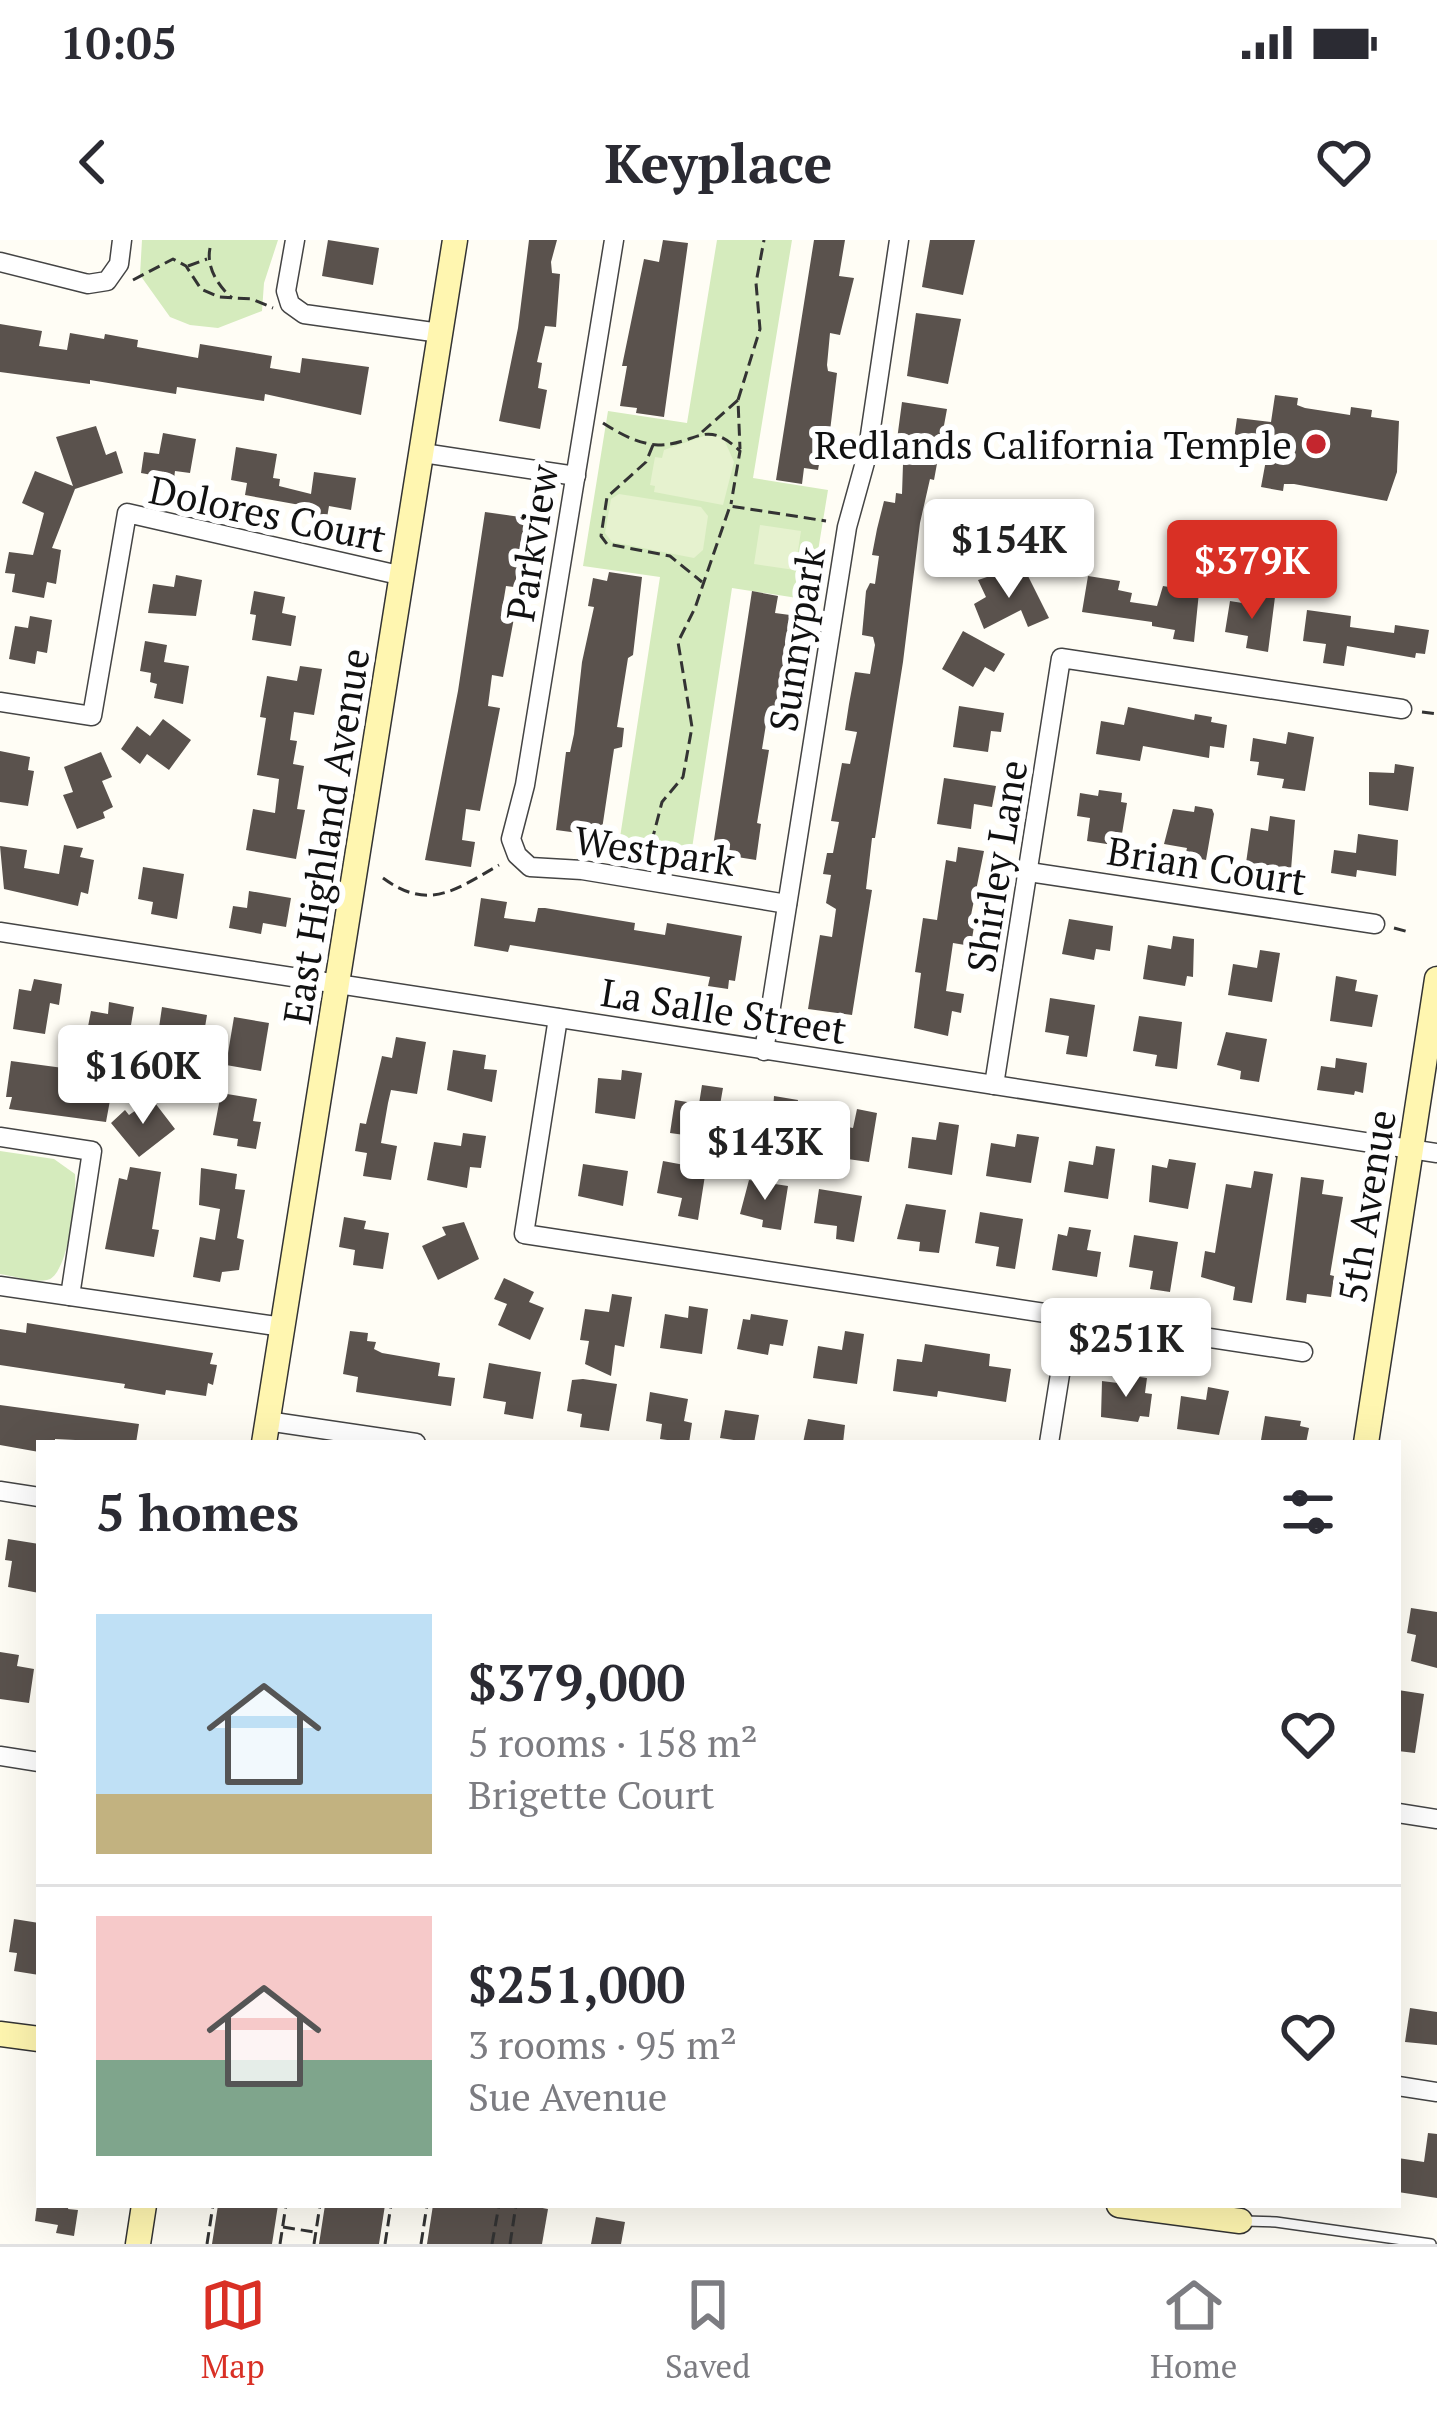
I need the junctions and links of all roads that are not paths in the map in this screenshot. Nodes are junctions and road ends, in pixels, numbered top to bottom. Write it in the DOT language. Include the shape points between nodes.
graph roads {
  1 [pos="122,240"];
  2 [pos="295,240"];
  3 [pos="455,240"];
  4 [pos="614,240"];
  5 [pos="898,240"];
  6 [pos="0,262"];
  7 [pos="440,333"];
  8 [pos="423,452"];
  9 [pos="576,476"];
  10 [pos="403,576"];
  11 [pos="0,702"];
  12 [pos="1402,709"];
  13 [pos="517,855"];
  14 [pos="1029,872"];
  15 [pos="787,904"];
  16 [pos="1375,924"];
  17 [pos="0,932"];
  18 [pos="1437,980"];
  19 [pos="338,986"];
  20 [pos="559,1018"];
  21 [pos="764,1051"];
  22 [pos="994,1085"];
  23 [pos="0,1136"];
  24 [pos="1424,1151"];
  25 [pos="0,1286"];
  26 [pos="70,1297"];
  27 [pos="1069,1318"];
  28 [pos="283,1327"];
  29 [pos="1303,1352"];
  30 [pos="265,1432"];
  31 [pos="375,1440"];
  32 [pos="1049,1440"];
  33 [pos="1367,1440"];
  34 [pos="0,1491"];
  35 [pos="36,1497"];
  36 [pos="0,1756"];
  37 [pos="36,1762"];
  38 [pos="1401,1813"];
  39 [pos="1437,1819"];
  40 [pos="0,2034"];
  41 [pos="36,2039"];
  42 [pos="1401,2086"];
  43 [pos="1437,2092"];
  44 [pos="144,2208"];
  45 [pos="1139,2208"];
  46 [pos="1239,2223"];
  47 [pos="138,2244"];
  48 [pos="1431,2244"];
  1 -- 6 [label="street" via="107,281 88,284"];
  2 -- 7 [label="street" via="286,291 304,314"];
  3 -- 7 [label="street, East Highland Avenue"];
  4 -- 9 [label="street, Parkview"];
  5 -- 15 [label="street, Sunnypark"];
  7 -- 8 [label="street, East Highland Avenue"];
  8 -- 9 [label="street"];
  8 -- 10 [label="street, East Highland Avenue"];
  9 -- 13 [label="street, Parkview" via="511,839"];
  10 -- 11 [label="street, Dolores Court" via="127,513 92,716"];
  10 -- 19 [label="street, East Highland Avenue"];
  12 -- 14 [label="street, Shirley Lane" via="1061,658"];
  13 -- 15 [label="street, Westpark" via="530,866"];
  14 -- 16 [label="street, Brian Court"];
  14 -- 22 [label="street, Shirley Lane"];
  15 -- 21 [label="street, Sunnypark"];
  17 -- 19 [label="street, La Salle Street"];
  18 -- 24 [label="street, 5th Avenue"];
  19 -- 20 [label="street, La Salle Street"];
  19 -- 28 [label="street, East Highland Avenue"];
  20 -- 21 [label="street, La Salle Street"];
  20 -- 27 [label="street" via="524,1234"];
  21 -- 22 [label="street, La Salle Street"];
  22 -- 24 [label="street, La Salle Street"];
  23 -- 26 [label="street" via="92,1151"];
  24 -- 33 [label="street, 5th Avenue"];
  25 -- 26 [label="street"];
  26 -- 28 [label="street"];
  27 -- 29 [label="street"];
  27 -- 32 [label="street"];
  28 -- 30 [label="street, East Highland Avenue"];
  30 -- 31 [label="street"];
  34 -- 35 [label="street"];
  36 -- 37 [label="street"];
  38 -- 39 [label="street"];
  40 -- 41 [label="street"];
  42 -- 43 [label="street"];
  44 -- 47 [label="street"];
  45 -- 46 [label="street"];
  46 -- 48 [label="lane"];
}
